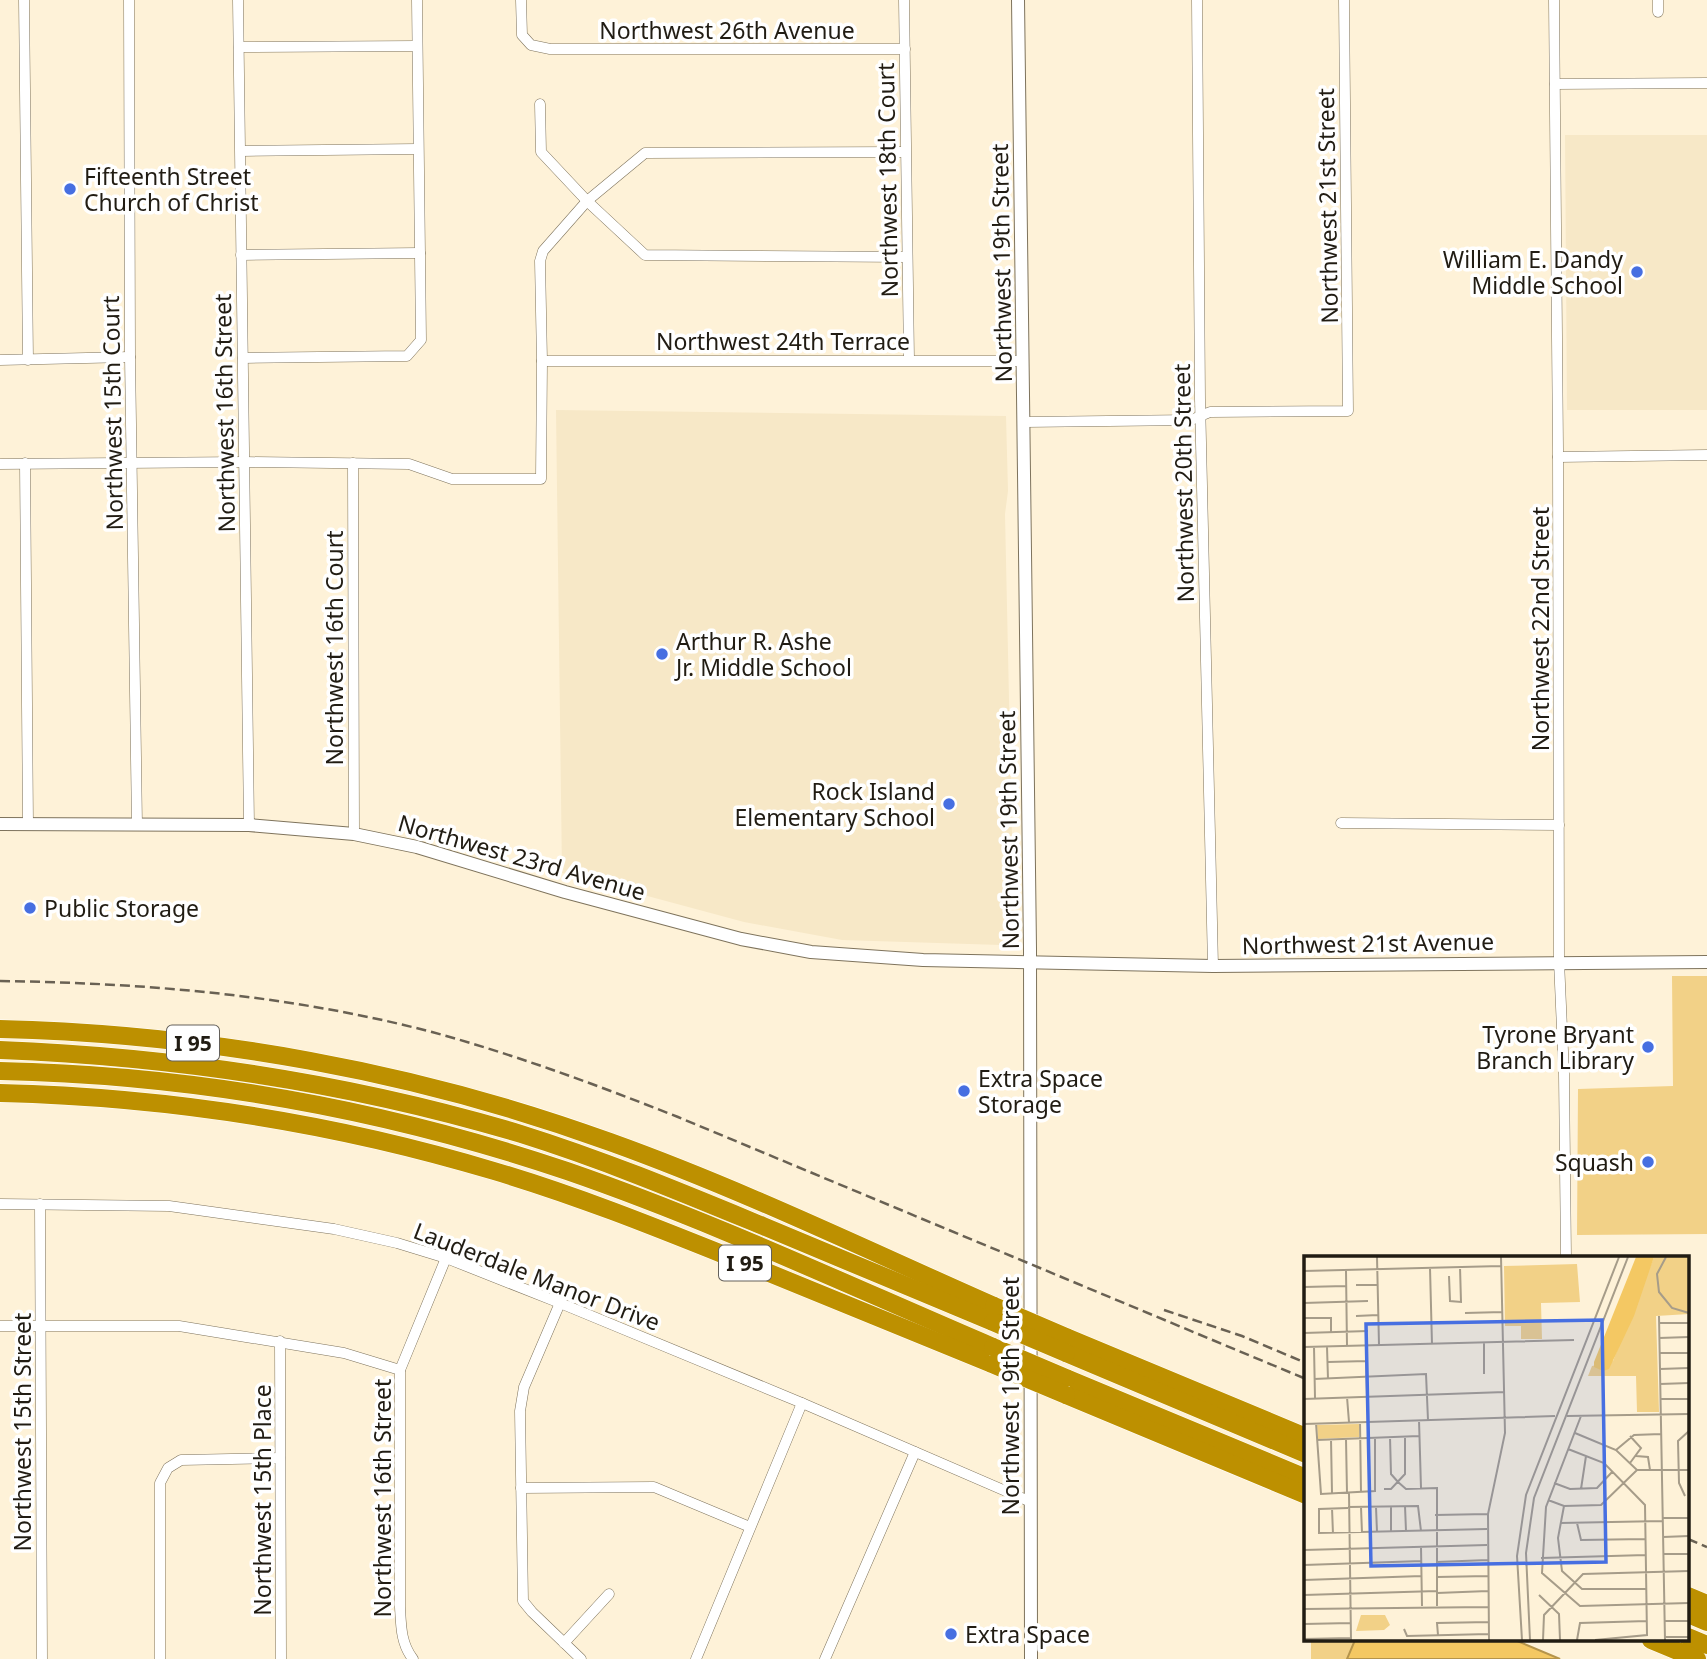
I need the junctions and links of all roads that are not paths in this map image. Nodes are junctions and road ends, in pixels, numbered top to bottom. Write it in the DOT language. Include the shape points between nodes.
graph roads {
  1 [pos="24,0"];
  2 [pos="128,0"];
  3 [pos="238,0"];
  4 [pos="417,0"];
  5 [pos="521,0"];
  6 [pos="904,0"];
  7 [pos="1018,0"];
  8 [pos="1197,0"];
  9 [pos="1344,0"];
  10 [pos="1554,0"];
  11 [pos="1658,0"];
  12 [pos="1658,12"];
  13 [pos="417,46"];
  14 [pos="239,47"];
  15 [pos="905,49"];
  16 [pos="1555,83"];
  17 [pos="1707,83"];
  18 [pos="540,104"];
  19 [pos="418,149"];
  20 [pos="241,150"];
  21 [pos="905,152"];
  22 [pos="587,201"];
  23 [pos="420,253"];
  24 [pos="241,255"];
  25 [pos="907,257"];
  26 [pos="130,357"];
  27 [pos="243,358"];
  28 [pos="0,360"];
  29 [pos="28,360"];
  30 [pos="909,360"];
  31 [pos="542,361"];
  32 [pos="1023,361"];
  33 [pos="1201,417"];
  34 [pos="1025,422"];
  35 [pos="1707,455"];
  36 [pos="1558,457"];
  37 [pos="132,462"];
  38 [pos="245,462"];
  39 [pos="25,463"];
  40 [pos="354,463"];
  41 [pos="0,464"];
  42 [pos="1341,823"];
  43 [pos="0,824"];
  44 [pos="28,824"];
  45 [pos="137,825"];
  46 [pos="249,825"];
  47 [pos="1559,825"];
  48 [pos="354,834"];
  49 [pos="1559,961"];
  50 [pos="1030,962"];
  51 [pos="1707,962"];
  52 [pos="1213,965"];
  53 [pos="0,1029"];
  54 [pos="0,1050"];
  55 [pos="231,1070"];
  56 [pos="0,1071"];
  57 [pos="45,1073"];
  58 [pos="383,1076"];
  59 [pos="0,1093"];
  60 [pos="207,1109"];
  61 [pos="0,1204"];
  62 [pos="40,1204"];
  63 [pos="1566,1256"];
  64 [pos="446,1258"];
  65 [pos="560,1303"];
  66 [pos="993,1314"];
  67 [pos="41,1325"];
  68 [pos="0,1326"];
  69 [pos="281,1341"];
  70 [pos="1066,1345"];
  71 [pos="992,1355"];
  72 [pos="400,1370"];
  73 [pos="1066,1386"];
  74 [pos="802,1403"];
  75 [pos="1304,1436"];
  76 [pos="915,1452"];
  77 [pos="1304,1453"];
  78 [pos="280,1458"];
  79 [pos="1304,1477"];
  80 [pos="521,1488"];
  81 [pos="1304,1494"];
  82 [pos="1031,1502"];
  83 [pos="750,1527"];
  84 [pos="609,1594"];
  85 [pos="1690,1597"];
  86 [pos="1707,1604"];
  87 [pos="1690,1615"];
  88 [pos="1707,1622"];
  89 [pos="1690,1638"];
  90 [pos="1656,1642"];
  91 [pos="564,1643"];
  92 [pos="1707,1645"];
  93 [pos="43,1659"];
  94 [pos="160,1659"];
  95 [pos="281,1659"];
  96 [pos="413,1659"];
  97 [pos="581,1659"];
  98 [pos="695,1659"];
  99 [pos="825,1659"];
  100 [pos="1031,1659"];
  101 [pos="1697,1659"];
  1 -- 29 [label="street"];
  2 -- 26 [label="street, Northwest 15th Court"];
  3 -- 14 [label="street, Northwest 16th Street"];
  4 -- 13 [label="street"];
  5 -- 15 [label="street, Northwest 26th Avenue" via="522,35 531,45 550,48"];
  6 -- 15 [label="street, Northwest 18th Court"];
  7 -- 32 [label="street, Northwest 19th Street"];
  8 -- 33 [label="street, Northwest 20th Street"];
  9 -- 33 [label="street, Northwest 21st Street" via="1349,411 1210,412"];
  10 -- 16 [label="street, Northwest 22nd Street"];
  11 -- 12 [label="street"];
  13 -- 14 [label="street"];
  13 -- 19 [label="street"];
  14 -- 20 [label="street, Northwest 16th Street"];
  15 -- 21 [label="street, Northwest 18th Court"];
  16 -- 17 [label="street"];
  16 -- 36 [label="street, Northwest 22nd Street"];
  18 -- 22 [label="street" via="541,152"];
  19 -- 20 [label="street"];
  19 -- 23 [label="street"];
  20 -- 24 [label="street, Northwest 16th Street"];
  21 -- 22 [label="street" via="645,153"];
  21 -- 25 [label="street, Northwest 18th Court"];
  22 -- 25 [label="street" via="645,255"];
  22 -- 31 [label="street" via="542,251"];
  23 -- 24 [label="street"];
  23 -- 27 [label="street" via="421,340 407,356"];
  24 -- 27 [label="street, Northwest 16th Street"];
  25 -- 30 [label="street, Northwest 18th Court"];
  26 -- 29 [label="street"];
  26 -- 37 [label="street, Northwest 15th Court"];
  27 -- 38 [label="street, Northwest 16th Street"];
  28 -- 29 [label="street"];
  30 -- 31 [label="street, Northwest 24th Terrace"];
  30 -- 32 [label="street, Northwest 24th Terrace"];
  31 -- 40 [label="street" via="541,479 452,479 409,464"];
  32 -- 34 [label="street, Northwest 19th Street"];
  33 -- 34 [label="street"];
  33 -- 52 [label="street, Northwest 20th Street"];
  34 -- 50 [label="street, Northwest 19th Street"];
  35 -- 36 [label="street"];
  36 -- 47 [label="street, Northwest 22nd Street"];
  37 -- 38 [label="street"];
  37 -- 39 [label="street"];
  37 -- 45 [label="street, Northwest 15th Court"];
  38 -- 40 [label="street"];
  38 -- 46 [label="street, Northwest 16th Street"];
  39 -- 41 [label="street"];
  39 -- 44 [label="street"];
  40 -- 48 [label="street, Northwest 16th Court"];
  42 -- 47 [label="street"];
  43 -- 44 [label="street, Northwest 23rd Avenue"];
  44 -- 45 [label="street, Northwest 23rd Avenue"];
  45 -- 46 [label="street, Northwest 23rd Avenue"];
  46 -- 48 [label="street, Northwest 23rd Avenue"];
  47 -- 49 [label="street, Northwest 22nd Street"];
  48 -- 50 [label="street, Northwest 23rd Avenue" via="417,847 741,939 811,952"];
  49 -- 51 [label="street, Northwest 21st Avenue"];
  49 -- 52 [label="street, Northwest 21st Avenue"];
  49 -- 63 [label="street, Northwest 22nd Street"];
  50 -- 52 [label="street, Northwest 21st Avenue"];
  50 -- 82 [label="street, Northwest 19th Street"];
  53 -- 58 [label="highway, I 95" via="183,1042"];
  54 -- 55 [label="highway" via="133,1058"];
  55 -- 58 [label="highway"];
  55 -- 66 [label="highway" via="415,1106 565,1149"];
  56 -- 57 [label="highway"];
  57 -- 60 [label="highway"];
  57 -- 71 [label="highway" via="277,1097 470,1141 638,1197"];
  58 -- 66 [label="highway, I 95" via="511,1109 630,1149 733,1191"];
  59 -- 60 [label="highway, I 95"];
  60 -- 71 [label="highway, I 95" via="378,1140 526,1181"];
  61 -- 62 [label="street, Lauderdale Manor Drive"];
  62 -- 64 [label="street, Lauderdale Manor Drive" via="169,1206 334,1228"];
  62 -- 67 [label="street, Northwest 15th Street"];
  64 -- 65 [label="street, Lauderdale Manor Drive"];
  64 -- 72 [label="street, Northwest 16th Street"];
  65 -- 74 [label="street, Lauderdale Manor Drive"];
  65 -- 80 [label="street" via="524,1387"];
  66 -- 70 [label="highway, I 95, bridge"];
  67 -- 68 [label="street"];
  67 -- 69 [label="street" via="179,1326"];
  67 -- 93 [label="street, Northwest 15th Street"];
  69 -- 72 [label="street"];
  69 -- 78 [label="street, Northwest 15th Place"];
  70 -- 75 [label="highway, I 95"];
  70 -- 77 [label="highway"];
  71 -- 73 [label="highway, I 95, bridge"];
  72 -- 96 [label="street, Northwest 16th Street" via="401,1631"];
  73 -- 79 [label="highway"];
  73 -- 81 [label="highway, I 95"];
  74 -- 76 [label="street, Lauderdale Manor Drive"];
  74 -- 83 [label="street"];
  76 -- 82 [label="street, Lauderdale Manor Drive"];
  76 -- 99 [label="street"];
  78 -- 94 [label="street" via="181,1460 168,1468 160,1483"];
  78 -- 95 [label="street, Northwest 15th Place"];
  80 -- 83 [label="street" via="654,1487"];
  80 -- 91 [label="street" via="523,1601"];
  82 -- 100 [label="street, Northwest 19th Street"];
  83 -- 98 [label="street"];
  84 -- 91 [label="street"];
  85 -- 86 [label="highway"];
  87 -- 88 [label="highway"];
  89 -- 92 [label="highway"];
  90 -- 101 [label="highway"];
  91 -- 97 [label="street"];
}
